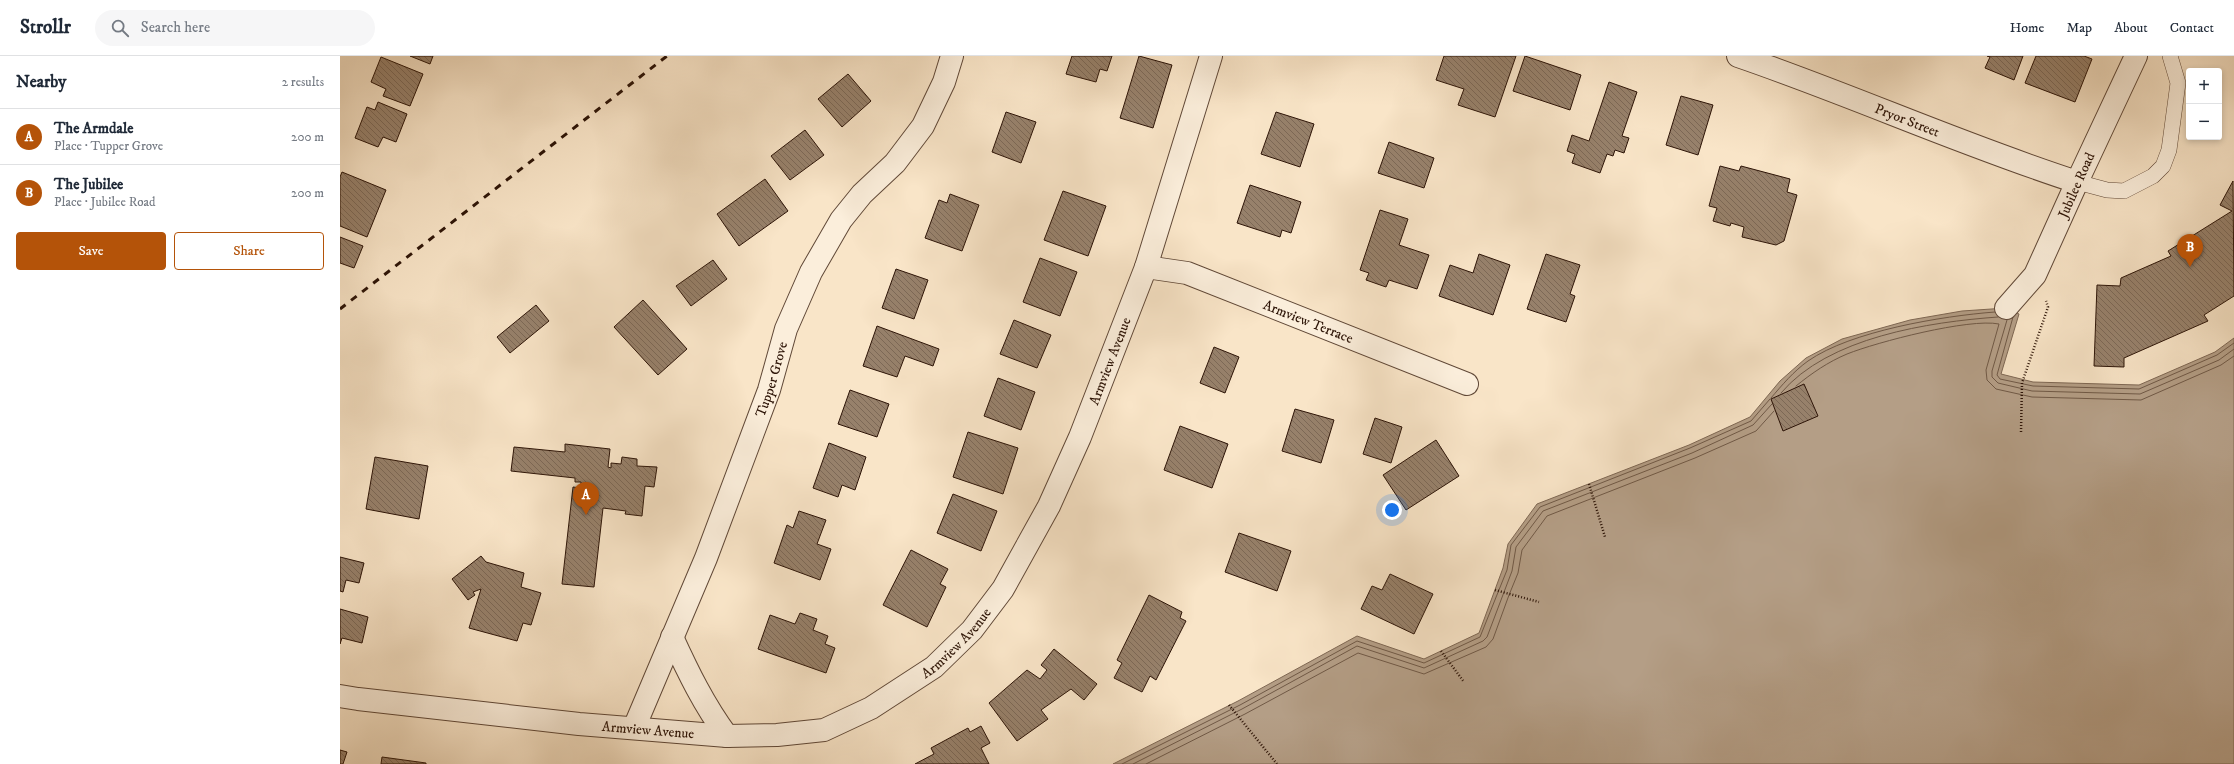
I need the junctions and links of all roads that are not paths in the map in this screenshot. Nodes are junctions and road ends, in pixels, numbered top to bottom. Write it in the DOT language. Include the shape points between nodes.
graph roads {
  1 [pos="952,56"];
  2 [pos="1211,56"];
  3 [pos="1738,56"];
  4 [pos="2136,56"];
  5 [pos="2170,56"];
  6 [pos="2077,182"];
  7 [pos="1146,267"];
  8 [pos="2006,308"];
  9 [pos="1467,384"];
  10 [pos="672,637"];
  11 [pos="340,696"];
  12 [pos="634,728"];
  13 [pos="727,736"];
  1 -- 10 [label="street, Tupper Grove" via="944,82 923,126 895,163 862,194 841,220 810,272 786,329 769,390 709,551"];
  2 -- 7 [label="street, Armview Avenue"];
  3 -- 6 [label="street, Pryor Street" via="1812,81 2019,163"];
  4 -- 6 [label="street, Jubilee Road"];
  5 -- 6 [label="lane" via="2178,83 2169,150 2163,166 2153,176 2124,191 2107,190"];
  6 -- 8 [label="street, Jubilee Road" via="2036,275"];
  7 -- 9 [label="street, Armview Terrace" via="1187,273"];
  7 -- 13 [label="street, Armview Avenue" via="1080,437 1049,506 1003,589 972,630 934,667 871,708 824,730 777,735"];
  10 -- 12 [label="street, Tupper Grove"];
  10 -- 13 [label="street" via="709,712"];
  11 -- 12 [label="street, Armview Avenue"];
  12 -- 13 [label="street, Armview Avenue"];
}
